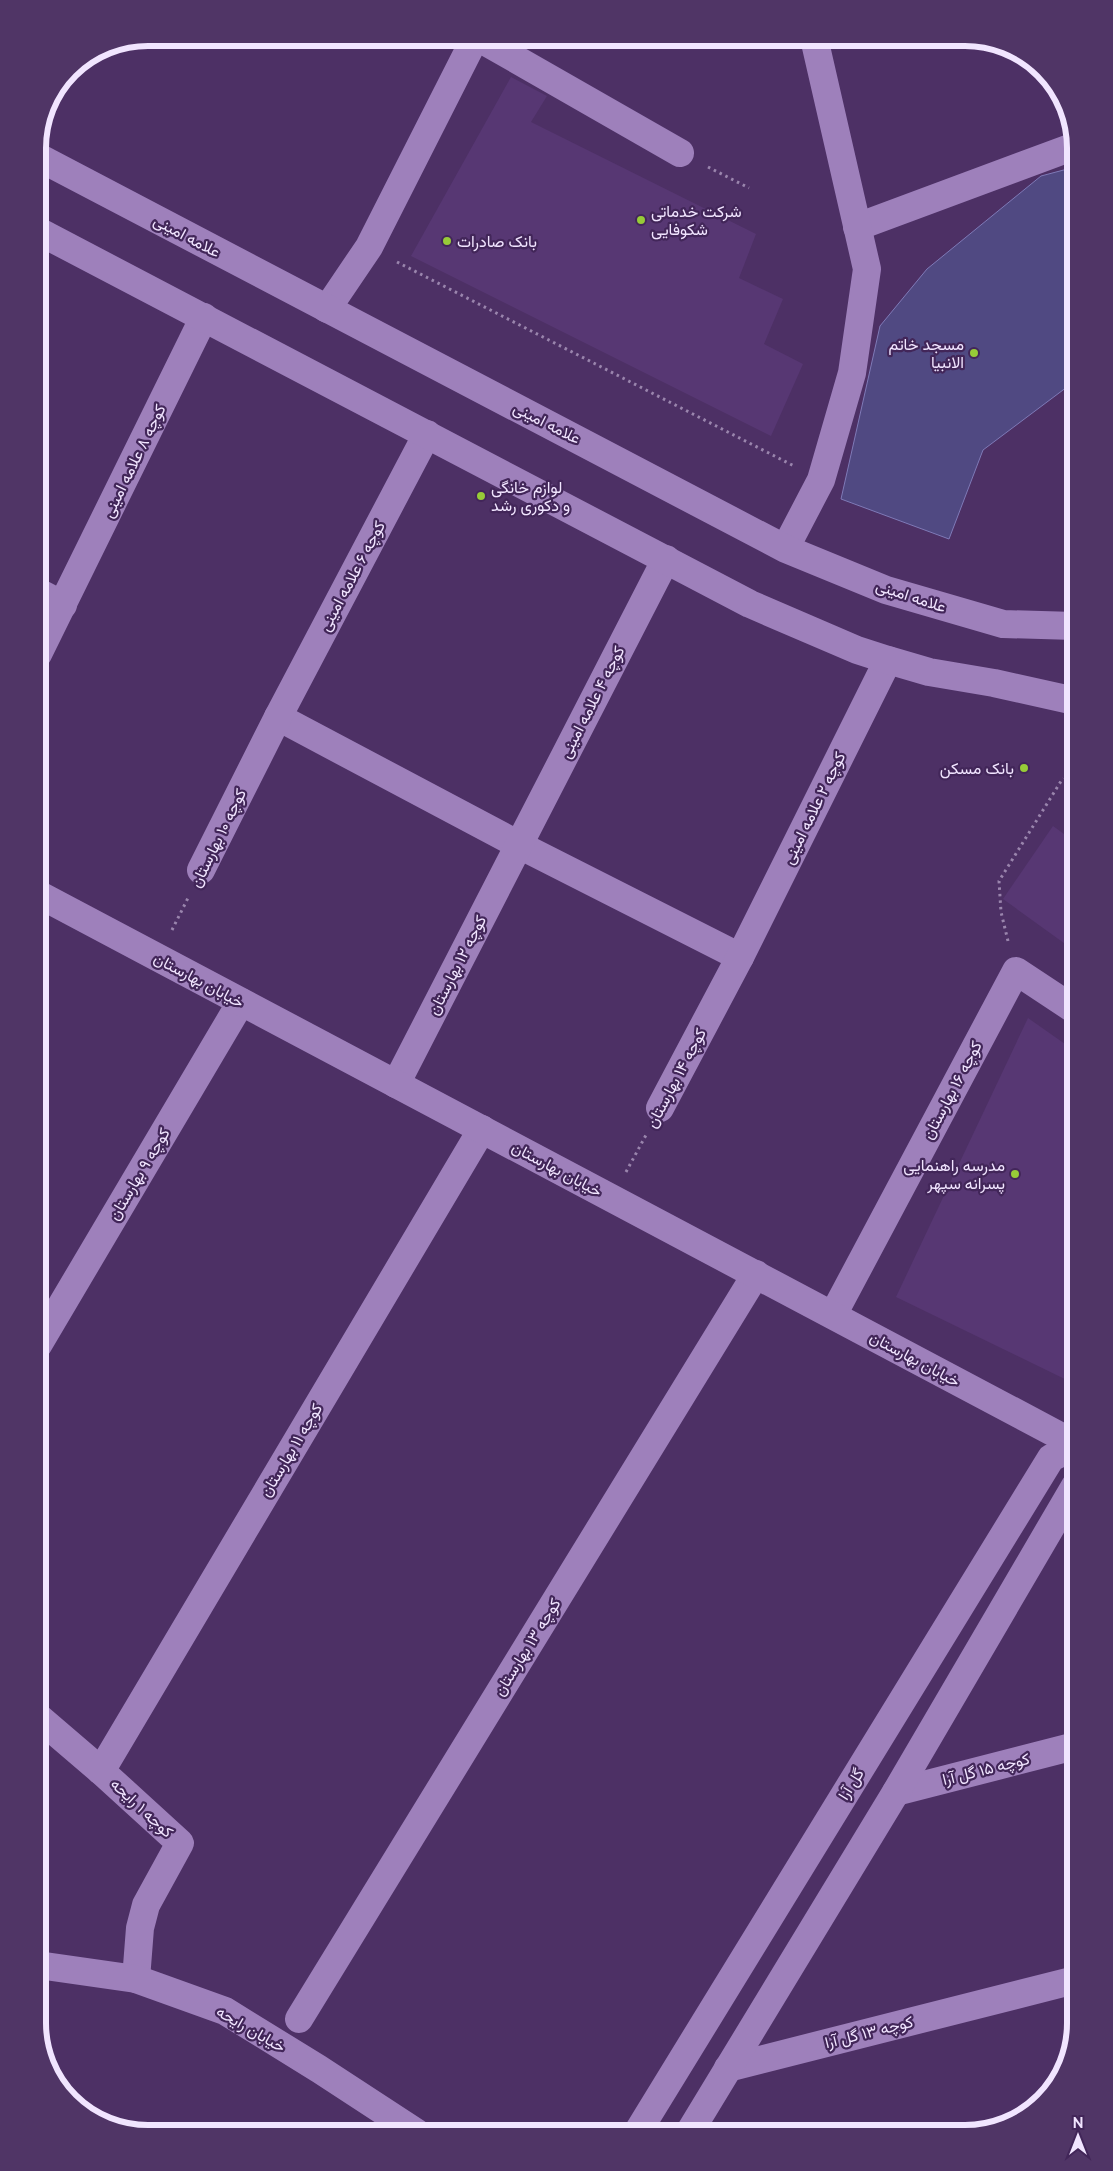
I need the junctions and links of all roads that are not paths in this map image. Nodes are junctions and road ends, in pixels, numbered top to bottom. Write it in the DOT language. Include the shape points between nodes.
graph roads {
  1 [pos="473,46"];
  2 [pos="491,46"];
  3 [pos="816,46"];
  4 [pos="1067,149"];
  5 [pos="680,153"];
  6 [pos="46,161"];
  7 [pos="857,227"];
  8 [pos="46,235"];
  9 [pos="327,309"];
  10 [pos="204,317"];
  11 [pos="427,434"];
  12 [pos="786,547"];
  13 [pos="666,559"];
  14 [pos="46,596"];
  15 [pos="63,605"];
  16 [pos="1067,626"];
  17 [pos="46,638"];
  18 [pos="888,660"];
  19 [pos="1067,700"];
  20 [pos="278,717"];
  21 [pos="519,845"];
  22 [pos="201,870"];
  23 [pos="46,898"];
  24 [pos="740,956"];
  25 [pos="241,1002"];
  26 [pos="1067,1004"];
  27 [pos="396,1084"];
  28 [pos="660,1108"];
  29 [pos="482,1129"];
  30 [pos="756,1274"];
  31 [pos="833,1315"];
  32 [pos="46,1331"];
  33 [pos="1067,1440"];
  34 [pos="1067,1450"];
  35 [pos="1067,1501"];
  36 [pos="46,1724"];
  37 [pos="1067,1748"];
  38 [pos="101,1771"];
  39 [pos="896,1792"];
  40 [pos="46,1966"];
  41 [pos="136,1979"];
  42 [pos="1067,1982"];
  43 [pos="299,2019"];
  44 [pos="728,2068"];
  45 [pos="404,2125"];
  46 [pos="641,2125"];
  47 [pos="694,2125"];
  1 -- 9 [label="street" via="368,247"];
  2 -- 5 [label="street"];
  3 -- 7 [label="street"];
  4 -- 7 [label="street"];
  6 -- 9 [label="street, علامه امینی"];
  7 -- 12 [label="street" via="867,269 852,373 821,480"];
  8 -- 10 [label="street"];
  9 -- 12 [label="street, علامه امینی"];
  10 -- 11 [label="street"];
  10 -- 15 [label="street, کوچه ۸ علامه امینی"];
  11 -- 13 [label="street"];
  11 -- 20 [label="street, کوچه ۶ علامه امینی"];
  12 -- 16 [label="street, علامه امینی" via="886,590 1003,624"];
  13 -- 18 [label="street" via="750,604"];
  13 -- 21 [label="street, کوچه ۴ علامه امینی"];
  14 -- 15 [label="street"];
  15 -- 17 [label="street, کوچه ۸ علامه امینی"];
  18 -- 19 [label="street" via="929,672"];
  18 -- 24 [label="street, کوچه ۲ علامه امینی"];
  20 -- 21 [label="street"];
  20 -- 22 [label="street, کوچه ۱۰ بهارستان"];
  21 -- 24 [label="street"];
  21 -- 27 [label="street, کوچه ۱۲ بهارستان"];
  23 -- 25 [label="street, خیابان بهارستان"];
  24 -- 28 [label="street, کوچه ۱۴ بهارستان"];
  25 -- 27 [label="street, خیابان بهارستان"];
  25 -- 32 [label="street, کوچه ۹ بهارستان"];
  26 -- 31 [label="street, کوچه ۱۶ بهارستان" via="1016,971"];
  27 -- 29 [label="street, خیابان بهارستان"];
  29 -- 30 [label="street, خیابان بهارستان"];
  29 -- 38 [label="street, کوچه ۱۱ بهارستان"];
  30 -- 31 [label="street, خیابان بهارستان"];
  30 -- 43 [label="street, کوچه ۱۳ بهارستان"];
  31 -- 33 [label="street, خیابان بهارستان"];
  34 -- 46 [label="street, گل آرا" via="1052,1458"];
  35 -- 39 [label="street"];
  36 -- 38 [label="street, کوچه ۱ رایحه"];
  37 -- 39 [label="street, کوچه ۱۵ گل آرا"];
  38 -- 41 [label="street, کوچه ۱ رایحه" via="180,1844 146,1905 140,1928"];
  39 -- 44 [label="street"];
  40 -- 41 [label="street, خیابان رایحه"];
  41 -- 45 [label="street, خیابان رایحه" via="225,2011"];
  42 -- 44 [label="street, کوچه ۱۳ گل آرا"];
  44 -- 47 [label="street"];
}
